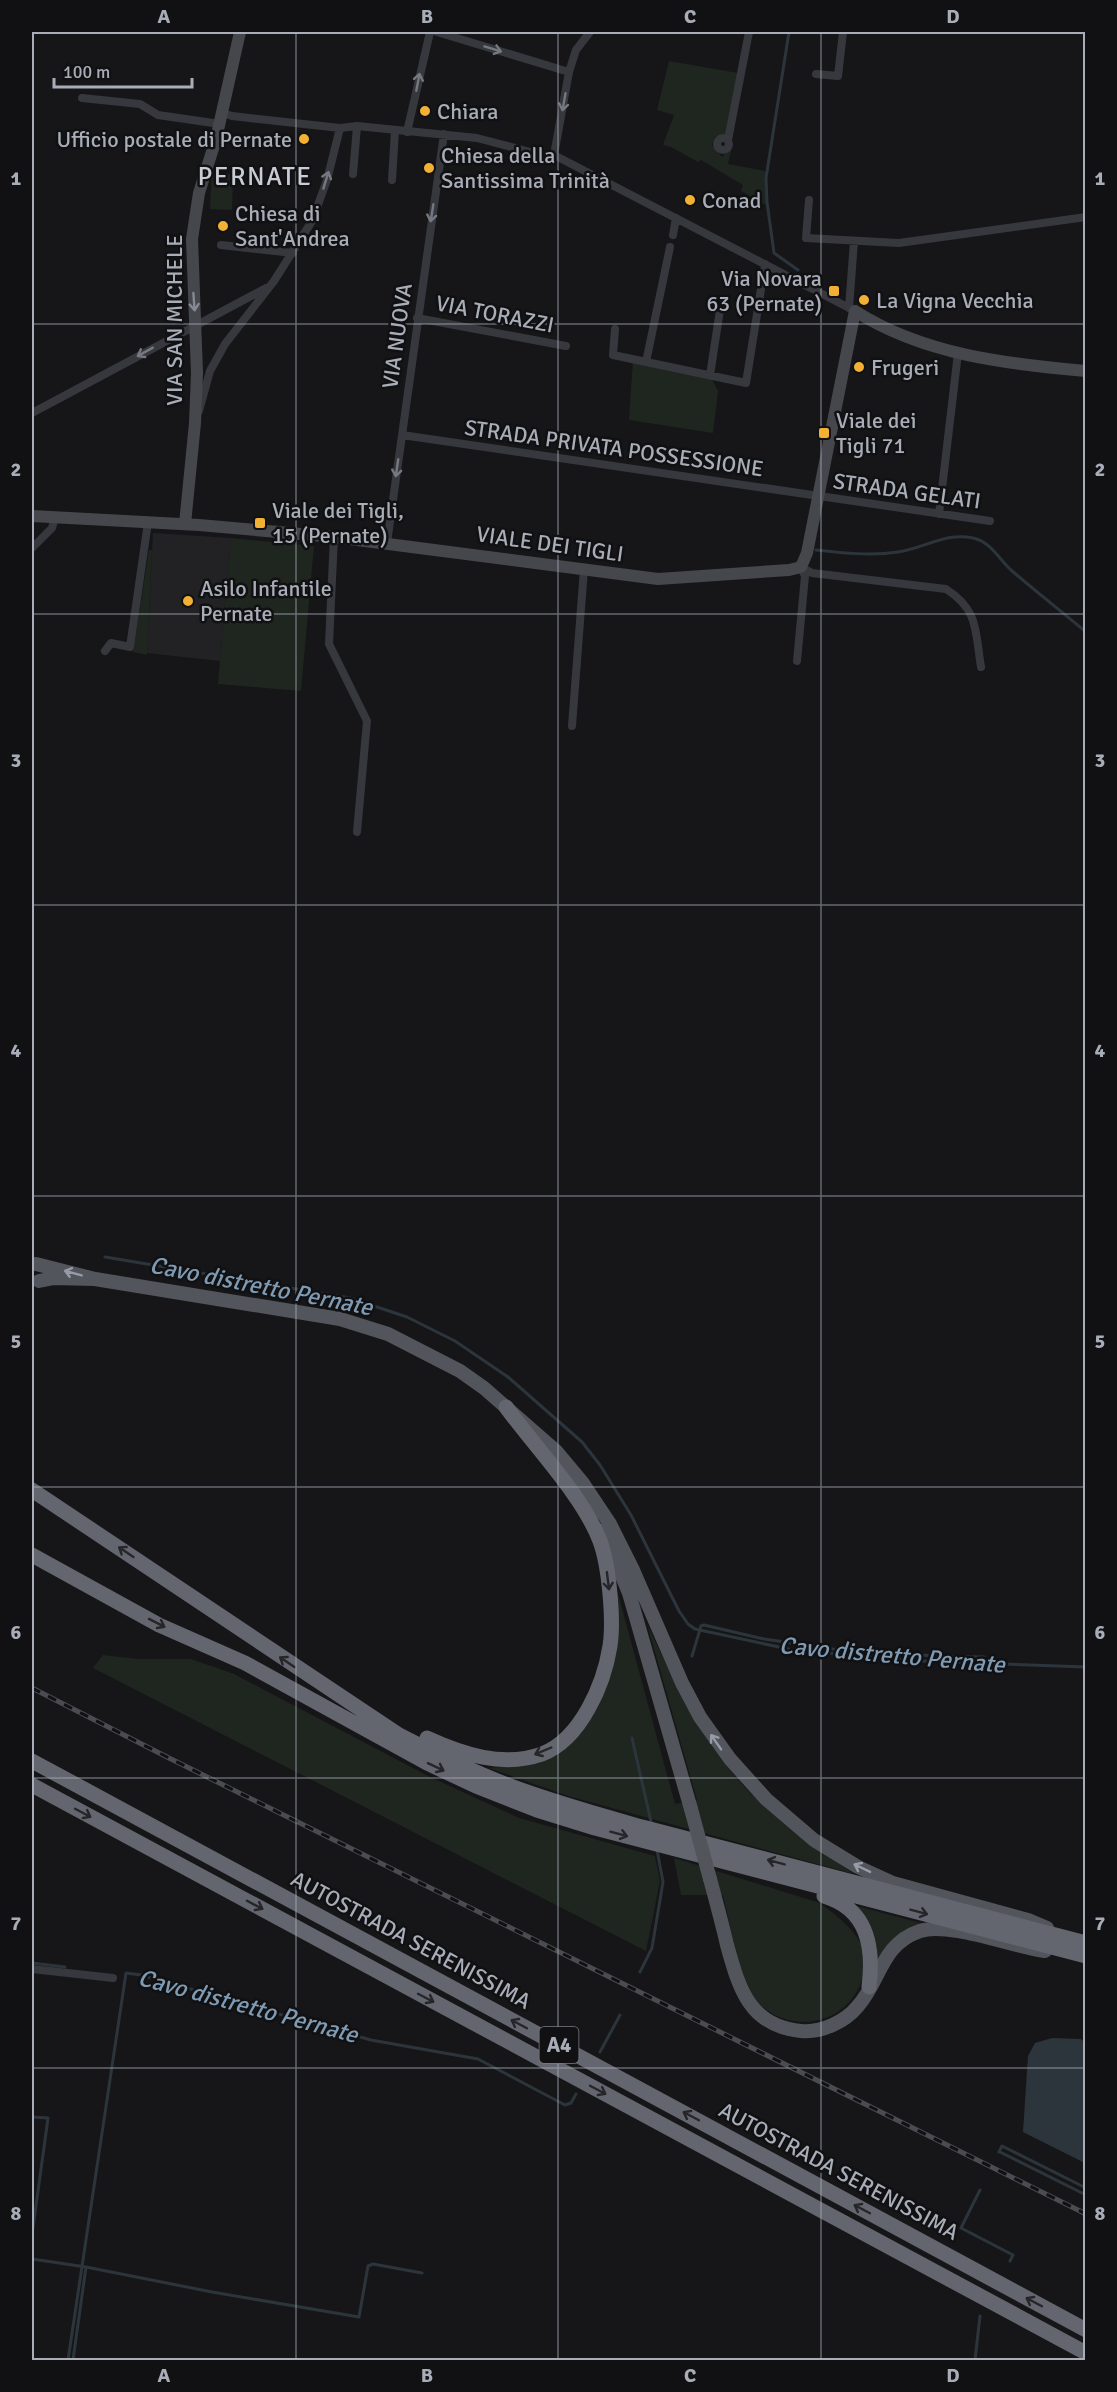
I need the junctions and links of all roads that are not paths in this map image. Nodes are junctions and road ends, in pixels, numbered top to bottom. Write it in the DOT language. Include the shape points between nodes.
graph roads {
  1 [pos="240,32"];
  2 [pos="430,32"];
  3 [pos="437,32"];
  4 [pos="590,32"];
  5 [pos="750,32"];
  6 [pos="843,32"];
  7 [pos="569,72"];
  8 [pos="816,74"];
  9 [pos="82,98"];
  10 [pos="221,118"];
  11 [pos="357,126"];
  12 [pos="340,128"];
  13 [pos="395,130"];
  14 [pos="407,132"];
  15 [pos="444,134"];
  16 [pos="728,140"];
  17 [pos="554,155"];
  18 [pos="353,174"];
  19 [pos="392,180"];
  20 [pos="809,200"];
  21 [pos="1086,217"];
  22 [pos="676,218"];
  23 [pos="673,235"];
  24 [pos="854,241"];
  25 [pos="221,245"];
  26 [pos="670,247"];
  27 [pos="293,253"];
  28 [pos="765,264"];
  29 [pos="269,286"];
  30 [pos="720,310"];
  31 [pos="857,312"];
  32 [pos="417,318"];
  33 [pos="196,324"];
  34 [pos="615,329"];
  35 [pos="566,346"];
  36 [pos="958,353"];
  37 [pos="646,362"];
  38 [pos="210,371"];
  39 [pos="1086,371"];
  40 [pos="197,373"];
  41 [pos="710,375"];
  42 [pos="32,413"];
  43 [pos="195,423"];
  44 [pos="402,435"];
  45 [pos="820,497"];
  46 [pos="939,514"];
  47 [pos="32,516"];
  48 [pos="55,517"];
  49 [pos="148,522"];
  50 [pos="990,522"];
  51 [pos="185,524"];
  52 [pos="334,537"];
  53 [pos="387,543"];
  54 [pos="32,548"];
  55 [pos="801,567"];
  56 [pos="584,569"];
  57 [pos="105,651"];
  58 [pos="797,661"];
  59 [pos="981,667"];
  60 [pos="572,726"];
  61 [pos="357,832"];
  62 [pos="34,1263"];
  63 [pos="95,1279"];
  64 [pos="35,1286"];
  65 [pos="506,1407"];
  66 [pos="32,1490"];
  67 [pos="32,1555"];
  68 [pos="335,1695"];
  69 [pos="32,1761"];
  70 [pos="32,1785"];
  71 [pos="654,1836"];
  72 [pos="719,1860"];
  73 [pos="1081,1941"];
  74 [pos="1086,1957"];
  75 [pos="32,1969"];
  76 [pos="113,1978"];
  77 [pos="869,1987"];
  78 [pos="1086,2330"];
  79 [pos="1086,2353"];
  1 -- 10 [label="main road, VIA SAN MICHELE"];
  14 -- 2 [label="street, one-way"];
  3 -- 7 [label="street, one-way"];
  4 -- 7 [label="street" via="576,50"];
  5 -- 16 [label="street"];
  6 -- 8 [label="street" via="838,76"];
  7 -- 17 [label="street, one-way"];
  9 -- 10 [label="street" via="140,104 158,115"];
  10 -- 12 [label="street"];
  10 -- 33 [label="main road, VIA SAN MICHELE, one-way" via="199,193 192,239"];
  11 -- 12 [label="street"];
  11 -- 13 [label="street"];
  11 -- 18 [label="street"];
  27 -- 12 [label="street, one-way" via="319,203"];
  13 -- 14 [label="street"];
  13 -- 19 [label="street"];
  14 -- 15 [label="street"];
  15 -- 17 [label="street"];
  15 -- 32 [label="street, VIA NUOVA, one-way"];
  17 -- 22 [label="street"];
  20 -- 24 [label="street" via="806,238"];
  21 -- 24 [label="street" via="899,243"];
  22 -- 23 [label="street"];
  22 -- 28 [label="street"];
  24 -- 31 [label="street"];
  25 -- 27 [label="street"];
  26 -- 37 [label="street"];
  27 -- 29 [label="street"];
  28 -- 31 [label="street"];
  28 -- 41 [label="street" via="746,383"];
  29 -- 33 [label="street"];
  29 -- 38 [label="street" via="225,344"];
  30 -- 41 [label="street"];
  31 -- 36 [label="main road" via="911,339"];
  31 -- 45 [label="main road"];
  32 -- 35 [label="street, VIA TORAZZI"];
  32 -- 44 [label="street, VIA NUOVA"];
  33 -- 40 [label="main road, VIA SAN MICHELE"];
  33 -- 42 [label="street, one-way"];
  34 -- 37 [label="street" via="613,355"];
  36 -- 39 [label="main road"];
  36 -- 46 [label="street"];
  37 -- 41 [label="street"];
  38 -- 40 [label="street"];
  38 -- 43 [label="street"];
  40 -- 43 [label="main road, VIA SAN MICHELE"];
  43 -- 51 [label="main road, VIA SAN MICHELE"];
  44 -- 45 [label="street, STRADA PRIVATA POSSESSIONE"];
  44 -- 53 [label="street, VIA NUOVA, one-way"];
  45 -- 46 [label="street, STRADA GELATI"];
  45 -- 55 [label="main road"];
  46 -- 50 [label="street, STRADA GELATI"];
  47 -- 48 [label="main road, VIALE DEI TIGLI"];
  48 -- 49 [label="main road, VIALE DEI TIGLI"];
  48 -- 54 [label="street" via="52,528"];
  49 -- 51 [label="main road, VIALE DEI TIGLI"];
  49 -- 57 [label="street" via="130,646 111,644"];
  51 -- 52 [label="main road, VIALE DEI TIGLI"];
  52 -- 53 [label="main road, VIALE DEI TIGLI"];
  52 -- 61 [label="street" via="329,644 367,721"];
  53 -- 56 [label="main road, VIALE DEI TIGLI"];
  55 -- 56 [label="main road, VIALE DEI TIGLI" via="658,579"];
  55 -- 58 [label="street" via="806,576"];
  55 -- 59 [label="street" via="812,573 946,589 961,599 971,615"];
  56 -- 60 [label="street"];
  63 -- 62 [label="main road, one-way"];
  62 -- 64 [label="main road" via="40,1272"];
  63 -- 64 [label="main road" via="54,1278"];
  63 -- 65 [label="main road" via="340,1319 388,1334 434,1357 460,1371"];
  65 -- 68 [label="highway, one-way" via="566,1483 600,1541 610,1581 611,1644 590,1705 557,1745 542,1754 502,1759 456,1751"];
  73 -- 65 [label="main road, one-way" via="1028,1920 893,1883 814,1840 766,1799 730,1759 696,1710 610,1524 556,1451"];
  65 -- 77 [label="main road, bridge" via="569,1475 599,1522 620,1568 738,1985 748,2003 762,2017 791,2029 815,2031 849,2015"];
  68 -- 66 [label="highway, one-way"];
  67 -- 71 [label="highway, one-way" via="159,1625 244,1663 427,1763 537,1810"];
  68 -- 71 [label="highway" via="399,1735 462,1767"];
  78 -- 69 [label="highway, AUTOSTRADA SERENISSIMA / A4, one-way"];
  70 -- 79 [label="highway, AUTOSTRADA SERENISSIMA / A4, one-way"];
  71 -- 72 [label="highway"];
  73 -- 71 [label="highway, one-way"];
  72 -- 74 [label="highway, one-way"];
  72 -- 77 [label="highway" via="765,1880 845,1905 860,1922 869,1944"];
  74 -- 77 [label="main road" via="1022,1948 947,1928 931,1929 909,1936 893,1947"];
  75 -- 76 [label="street"];
}
